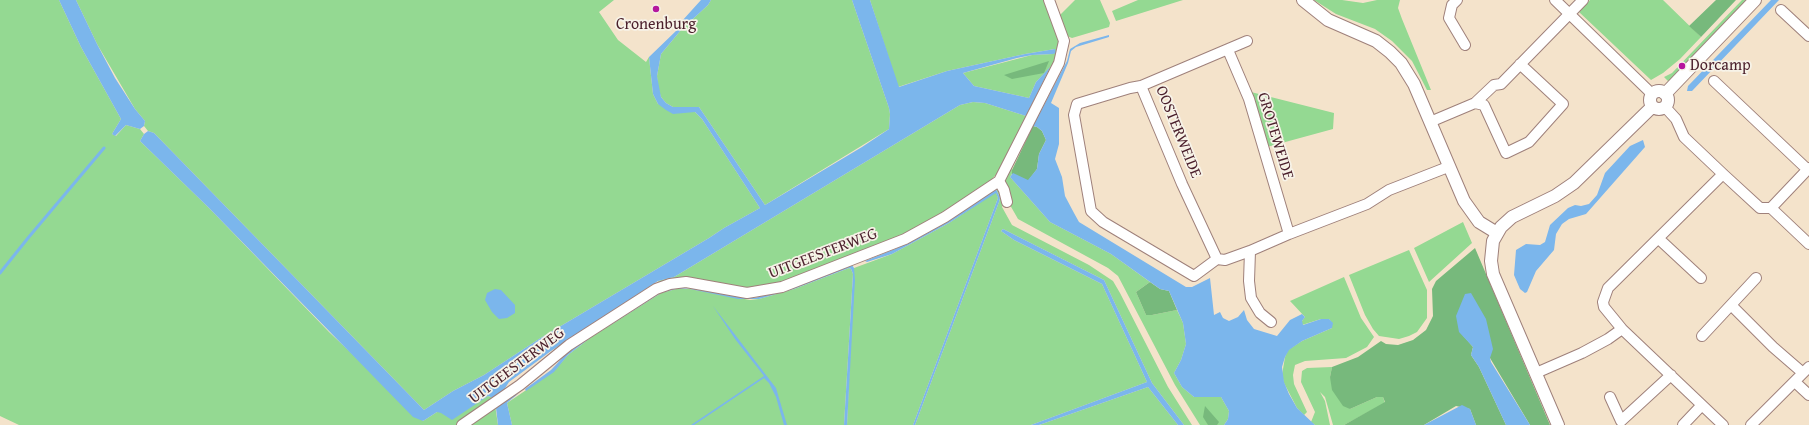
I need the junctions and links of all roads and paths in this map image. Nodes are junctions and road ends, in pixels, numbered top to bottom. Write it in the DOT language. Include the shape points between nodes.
graph roads {
  1 [pos="1049,0"];
  2 [pos="1303,0"];
  3 [pos="1456,0"];
  4 [pos="1555,0"];
  5 [pos="1583,0"];
  6 [pos="1755,0"];
  7 [pos="1781,10"];
  8 [pos="1570,14"];
  9 [pos="1809,36"];
  10 [pos="1246,41"];
  11 [pos="1465,45"];
  12 [pos="1228,50"];
  13 [pos="1520,64"];
  14 [pos="1714,80"];
  15 [pos="1141,86"];
  16 [pos="1652,94"];
  17 [pos="1665,94"];
  18 [pos="1475,103"];
  19 [pos="1652,107"];
  20 [pos="1665,107"];
  21 [pos="1430,122"];
  22 [pos="1448,167"];
  23 [pos="1808,169"];
  24 [pos="1723,174"];
  25 [pos="999,181"];
  26 [pos="1007,202"];
  27 [pos="1770,208"];
  28 [pos="1497,233"];
  29 [pos="1289,234"];
  30 [pos="1659,239"];
  31 [pos="1809,244"];
  32 [pos="1250,251"];
  33 [pos="1217,259"];
  34 [pos="1701,278"];
  35 [pos="1756,278"];
  36 [pos="1731,305"];
  37 [pos="1271,322"];
  38 [pos="1622,329"];
  39 [pos="1702,336"];
  40 [pos="1806,370"];
  41 [pos="1536,373"];
  42 [pos="1671,375"];
  43 [pos="1795,382"];
  44 [pos="1809,395"];
  45 [pos="1610,397"];
  46 [pos="1702,405"];
  47 [pos="462,425"];
  48 [pos="1558,425"];
  49 [pos="1683,425"];
  50 [pos="1723,425"];
  51 [pos="1751,425"];
  1 -- 25 [label="street, UITGEESTERWEG" via="1064,41 1059,63"];
  2 -- 21 [label="street" via="1328,20 1369,37 1390,52 1410,77"];
  3 -- 11 [label="street" via="1449,18"];
  4 -- 8 [label="street"];
  5 -- 8 [label="street"];
  6 -- 17 [label="street"];
  7 -- 9 [label="street"];
  8 -- 13 [label="street"];
  8 -- 16 [label="street"];
  10 -- 12 [label="street, OOSTERWEIDE"];
  12 -- 15 [label="street, OOSTERWEIDE"];
  12 -- 29 [label="street, GROTEWEIDE" via="1249,99"];
  13 -- 18 [label="street" via="1501,84 1494,85"];
  13 -- 18 [label="street" via="1563,104 1529,142 1506,153 1484,105"];
  14 -- 23 [label="street"];
  15 -- 33 [label="street, OOSTERWEIDE"];
  15 -- 33 [label="street" via="1077,104 1074,115 1090,211 1103,222 1194,276"];
  16 -- 17 [label="street" via="1660,91"];
  16 -- 19 [label="street" via="1649,102"];
  17 -- 20 [label="street" via="1668,99"];
  18 -- 21 [label="street"];
  19 -- 20 [label="street" via="1660,110"];
  19 -- 28 [label="street" via="1563,192 1512,217"];
  20 -- 24 [label="street" via="1676,119 1684,137"];
  21 -- 22 [label="street"];
  22 -- 28 [label="street" via="1474,217"];
  22 -- 29 [label="street" via="1389,190 1367,204"];
  23 -- 27 [label="street"];
  24 -- 27 [label="street" via="1760,208"];
  24 -- 30 [label="street"];
  25 -- 26 [label="street"];
  25 -- 47 [label="street, UITGEESTERWEG" via="945,217 905,239 782,287 747,293 686,282 656,289 569,345 520,385"];
  27 -- 31 [label="street"];
  28 -- 41 [label="street" via="1490,254 1493,274"];
  29 -- 32 [label="street"];
  30 -- 34 [label="street"];
  30 -- 38 [label="street" via="1608,288 1605,294 1604,307"];
  32 -- 33 [label="street" via="1225,260"];
  32 -- 37 [label="street" via="1249,281 1252,298 1260,313"];
  35 -- 36 [label="street"];
  36 -- 39 [label="street"];
  36 -- 40 [label="street" via="1773,347"];
  38 -- 41 [label="street" via="1582,353"];
  38 -- 42 [label="street"];
  40 -- 43 [label="street"];
  41 -- 48 [label="street"];
  42 -- 45 [label="street" via="1621,421"];
  42 -- 46 [label="street"];
  43 -- 44 [label="street"];
  43 -- 51 [label="street"];
  46 -- 49 [label="street"];
  46 -- 50 [label="street"];
}
